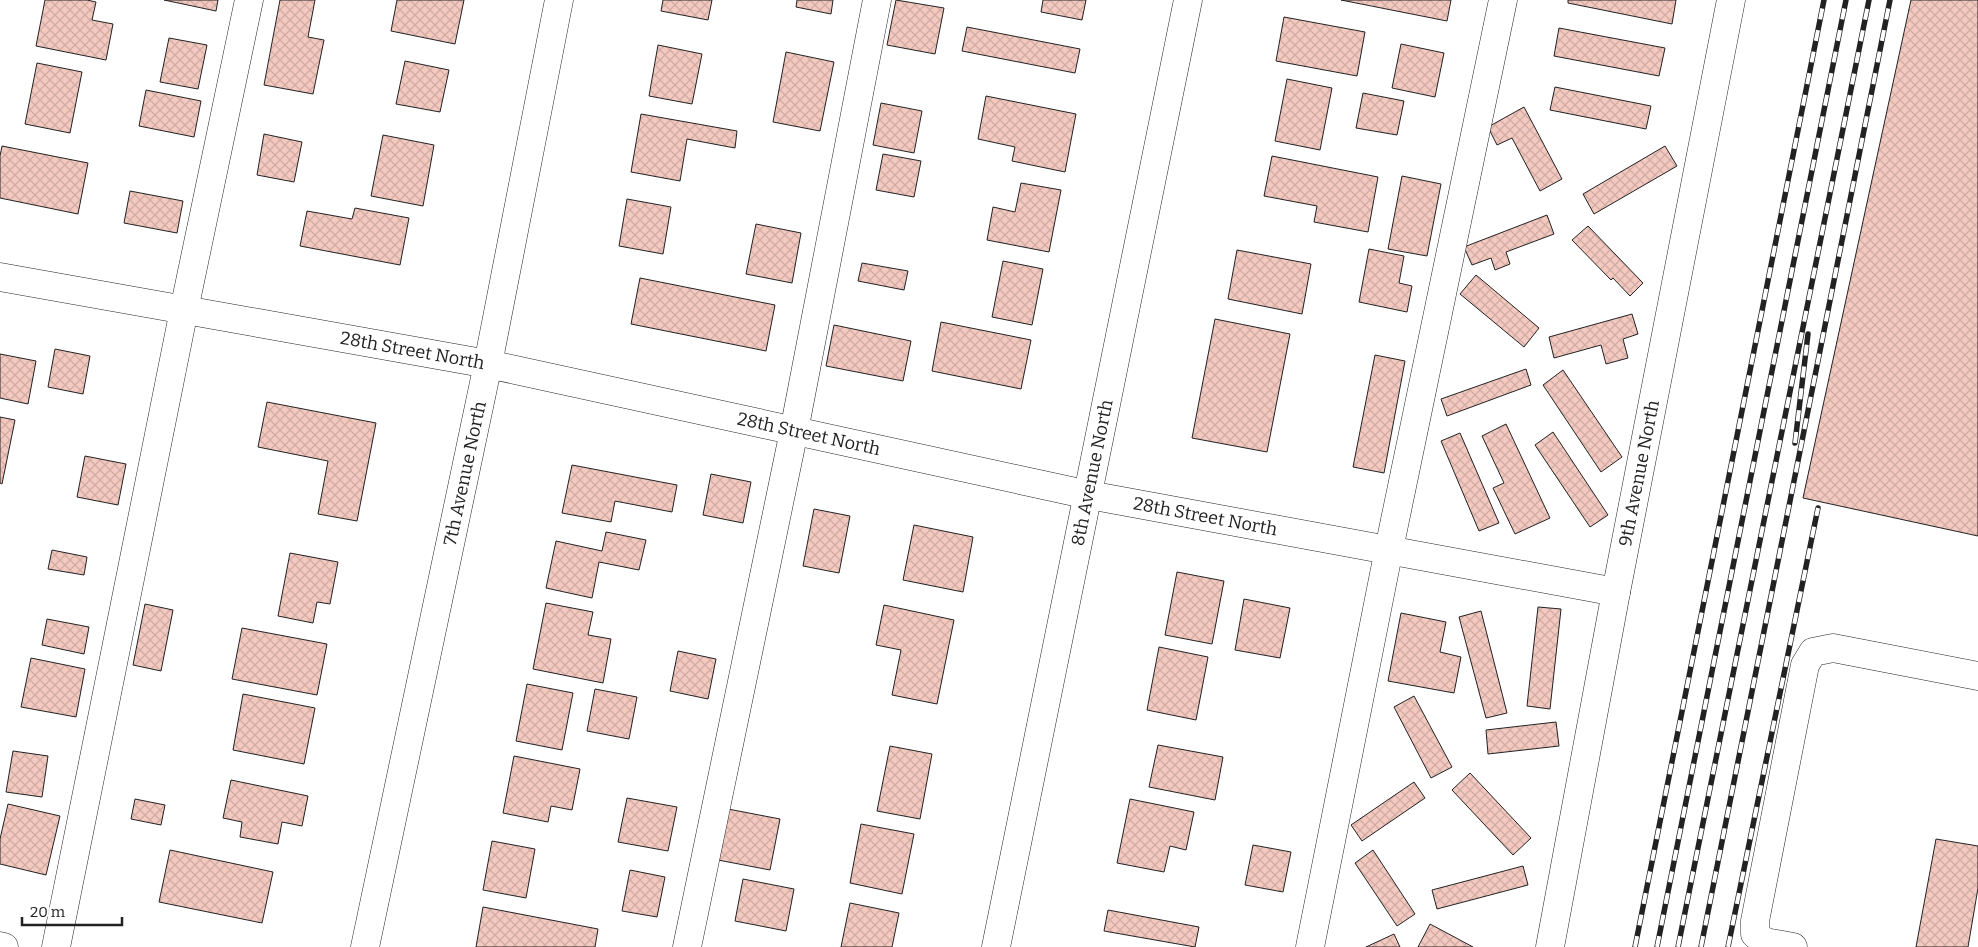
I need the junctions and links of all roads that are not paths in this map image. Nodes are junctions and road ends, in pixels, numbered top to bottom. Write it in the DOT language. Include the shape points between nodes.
graph roads {
  1 [pos="249,0"];
  2 [pos="559,0"];
  3 [pos="877,0"];
  4 [pos="1188,0"];
  5 [pos="1503,0"];
  6 [pos="1731,0"];
  7 [pos="0,277"];
  8 [pos="184,310"];
  9 [pos="488,364"];
  10 [pos="794,431"];
  11 [pos="1089,495"];
  12 [pos="1389,549"];
  13 [pos="1616,592"];
  14 [pos="1978,676"];
  15 [pos="0,946"];
  16 [pos="4,947"];
  17 [pos="56,947"];
  18 [pos="365,947"];
  19 [pos="687,947"];
  20 [pos="996,947"];
  21 [pos="1310,947"];
  22 [pos="1550,947"];
  23 [pos="1793,947"];
  1 -- 8 [label="street"];
  2 -- 9 [label="street, 7th Avenue North"];
  3 -- 10 [label="street"];
  4 -- 11 [label="street, 8th Avenue North"];
  5 -- 12 [label="street"];
  6 -- 13 [label="street, 9th Avenue North"];
  7 -- 8 [label="street, 28th Street North"];
  8 -- 9 [label="street, 28th Street North"];
  8 -- 17 [label="street"];
  9 -- 10 [label="street, 28th Street North"];
  9 -- 18 [label="street, 7th Avenue North"];
  10 -- 11 [label="street, 28th Street North"];
  10 -- 19 [label="street"];
  11 -- 12 [label="street, 28th Street North"];
  11 -- 20 [label="street, 8th Avenue North"];
  12 -- 13 [label="street, 28th Street North"];
  12 -- 21 [label="street"];
  13 -- 22 [label="street, 9th Avenue North"];
  14 -- 23 [label="street" via="1832,648 1813,652 1805,665 1755,921 1755,934 1765,942"];
  15 -- 16 [label="street"];
}
